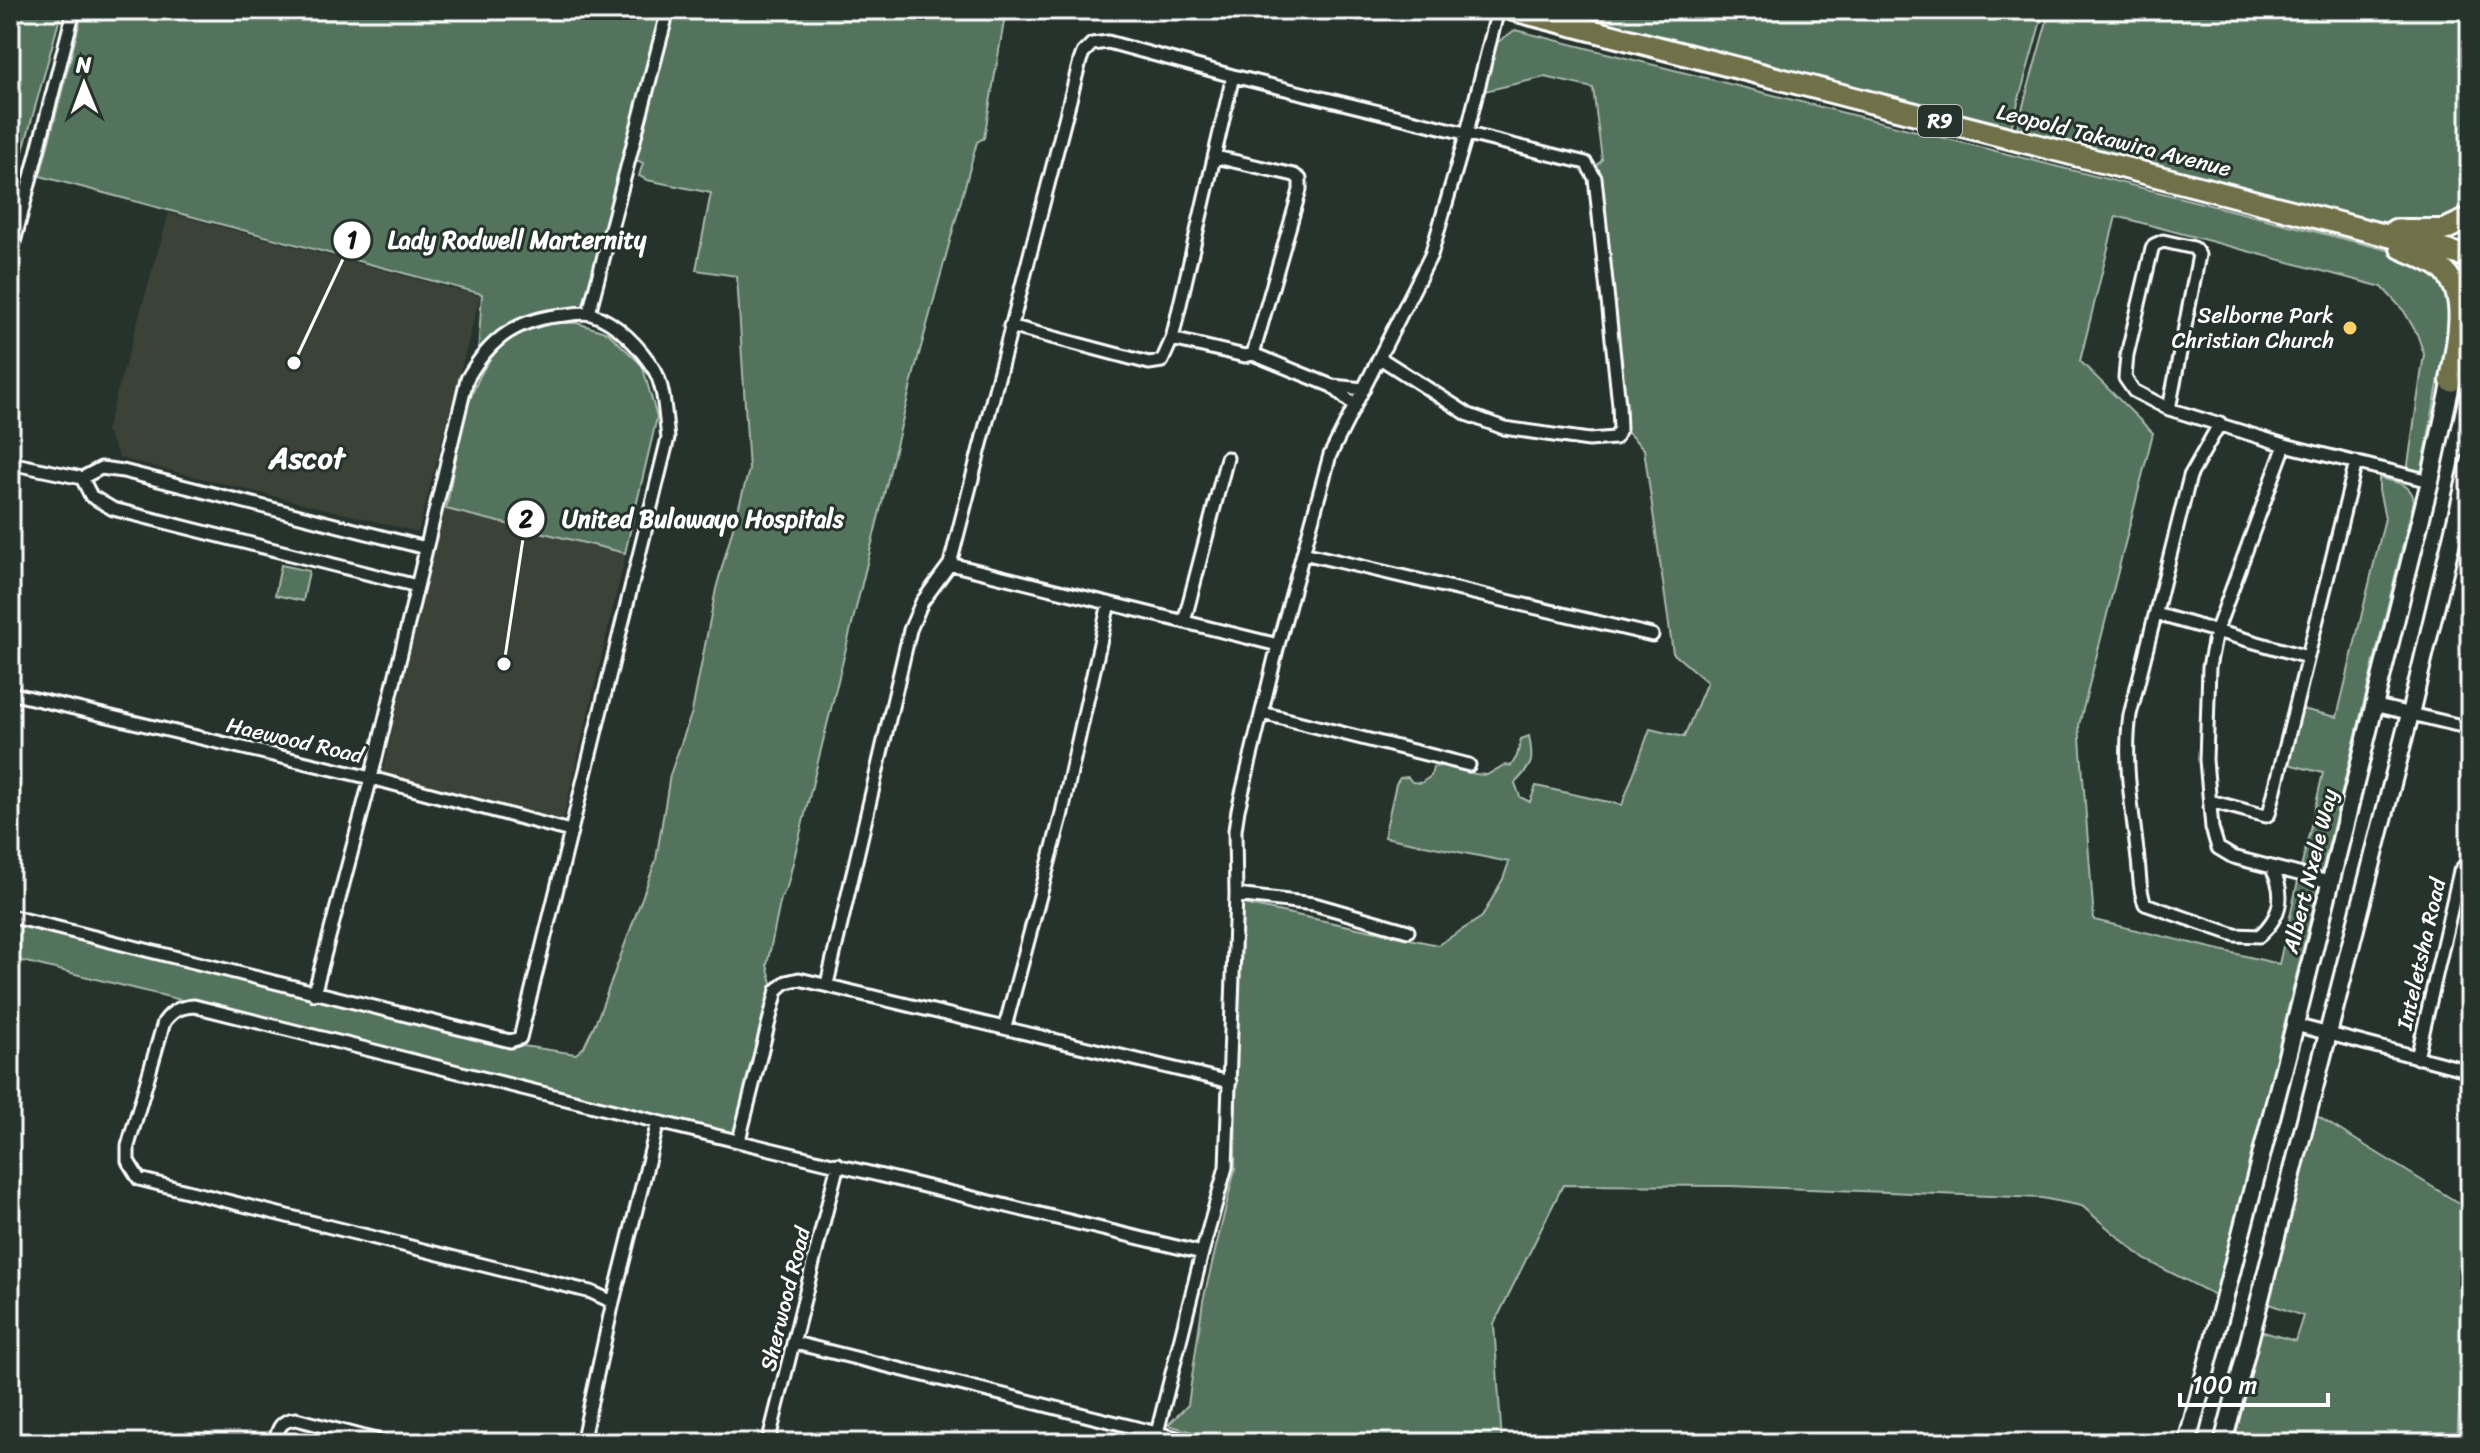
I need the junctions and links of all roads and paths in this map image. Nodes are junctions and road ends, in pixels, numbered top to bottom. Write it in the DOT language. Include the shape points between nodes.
graph roads {
  1 [pos="74,10"];
  2 [pos="668,10"];
  3 [pos="1498,10"];
  4 [pos="1513,10"];
  5 [pos="1233,76"];
  6 [pos="1467,132"];
  7 [pos="1216,157"];
  8 [pos="2470,218"];
  9 [pos="2367,230"];
  10 [pos="2470,257"];
  11 [pos="10,258"];
  12 [pos="2470,307"];
  13 [pos="589,313"];
  14 [pos="1010,326"];
  15 [pos="1172,339"];
  16 [pos="1253,354"];
  17 [pos="1380,358"];
  18 [pos="2451,381"];
  19 [pos="1332,386"];
  20 [pos="1364,389"];
  21 [pos="1355,406"];
  22 [pos="2169,409"];
  23 [pos="2220,423"];
  24 [pos="2285,445"];
  25 [pos="1227,458"];
  26 [pos="2356,462"];
  27 [pos="2470,462"];
  28 [pos="10,463"];
  29 [pos="82,478"];
  30 [pos="2430,481"];
  31 [pos="426,548"];
  32 [pos="1303,553"];
  33 [pos="950,564"];
  34 [pos="417,586"];
  35 [pos="1109,603"];
  36 [pos="2156,614"];
  37 [pos="1184,622"];
  38 [pos="2216,632"];
  39 [pos="1652,635"];
  40 [pos="1278,645"];
  41 [pos="2307,657"];
  42 [pos="10,693"];
  43 [pos="2373,705"];
  44 [pos="1262,713"];
  45 [pos="2410,714"];
  46 [pos="2470,728"];
  47 [pos="1469,765"];
  48 [pos="371,778"];
  49 [pos="2210,801"];
  50 [pos="570,831"];
  51 [pos="2470,865"];
  52 [pos="2271,867"];
  53 [pos="2329,882"];
  54 [pos="1236,895"];
  55 [pos="10,916"];
  56 [pos="1408,931"];
  57 [pos="827,984"];
  58 [pos="314,994"];
  59 [pos="2295,1025"];
  60 [pos="1005,1027"];
  61 [pos="2328,1033"];
  62 [pos="2417,1058"];
  63 [pos="2470,1071"];
  64 [pos="1230,1082"];
  65 [pos="658,1122"];
  66 [pos="739,1140"];
  67 [pos="838,1164"];
  68 [pos="1202,1253"];
  69 [pos="613,1302"];
  70 [pos="795,1343"];
  71 [pos="1157,1433"];
  72 [pos="274,1443"];
  73 [pos="387,1443"];
  74 [pos="582,1443"];
  75 [pos="768,1443"];
  76 [pos="1197,1443"];
  77 [pos="2187,1443"];
  78 [pos="2223,1443"];
  1 -- 11 [label="street"];
  2 -- 13 [label="street"];
  3 -- 6 [label="street"];
  4 -- 9 [label="highway, Leopold Takawira Avenue / R9"];
  5 -- 6 [label="street"];
  5 -- 7 [label="street"];
  5 -- 14 [label="street" via="1108,42 1088,48 1080,61"];
  6 -- 17 [label="street" via="1431,255"];
  6 -- 17 [label="street" via="1586,163 1593,172 1618,435 1589,440 1504,428 1469,415"];
  7 -- 15 [label="street"];
  7 -- 16 [label="street" via="1300,179"];
  8 -- 9 [label="highway" via="2444,230"];
  9 -- 10 [label="highway, Leopold Takawira Avenue / R9"];
  9 -- 18 [label="highway" via="2439,266 2453,282 2459,319"];
  12 -- 18 [label="main road, Albert Nxele Way"];
  13 -- 31 [label="street" via="525,323 496,339 480,357 467,379"];
  13 -- 50 [label="street" via="616,327 656,374 668,438"];
  14 -- 15 [label="street" via="1149,363 1162,361"];
  14 -- 33 [label="street"];
  15 -- 16 [label="street"];
  16 -- 19 [label="street"];
  17 -- 20 [label="street"];
  18 -- 30 [label="main road, Albert Nxele Way"];
  19 -- 20 [label="street"];
  19 -- 21 [label="street"];
  20 -- 21 [label="street"];
  21 -- 32 [label="street" via="1330,455"];
  22 -- 22 [label="street" via="2199,255 2194,248 2163,241 2152,249 2125,374 2134,391"];
  22 -- 23 [label="street"];
  23 -- 24 [label="street"];
  23 -- 36 [label="street" via="2190,476"];
  24 -- 26 [label="street"];
  24 -- 38 [label="street"];
  25 -- 37 [label="street"];
  26 -- 30 [label="street"];
  26 -- 41 [label="street"];
  27 -- 45 [label="main road"];
  28 -- 29 [label="street"];
  29 -- 31 [label="street" via="101,468 123,471"];
  29 -- 34 [label="street" via="91,496 113,509"];
  30 -- 43 [label="main road, Albert Nxele Way"];
  31 -- 34 [label="street"];
  32 -- 39 [label="street"];
  32 -- 40 [label="street"];
  33 -- 35 [label="street"];
  33 -- 57 [label="street" via="922,602 910,630"];
  34 -- 48 [label="street"];
  35 -- 37 [label="street"];
  35 -- 60 [label="street" via="1061,817"];
  36 -- 38 [label="street"];
  36 -- 52 [label="street" via="2127,734 2143,901 2235,935 2259,936 2274,923 2281,892"];
  37 -- 40 [label="street"];
  38 -- 41 [label="street"];
  38 -- 49 [label="street" via="2206,713"];
  40 -- 44 [label="street"];
  41 -- 49 [label="street" via="2269,814"];
  42 -- 48 [label="street, Haewood Road"];
  43 -- 45 [label="street"];
  43 -- 53 [label="main road, Albert Nxele Way"];
  44 -- 47 [label="street"];
  44 -- 54 [label="street" via="1237,818"];
  45 -- 46 [label="street"];
  45 -- 61 [label="main road"];
  48 -- 50 [label="street, Haewood Road"];
  48 -- 58 [label="street"];
  49 -- 52 [label="street" via="2218,848"];
  50 -- 58 [label="street" via="523,1032 516,1041"];
  51 -- 62 [label="street, Inteletsha Road" via="2460,871"];
  52 -- 53 [label="street"];
  53 -- 59 [label="main road, Albert Nxele Way"];
  54 -- 56 [label="street" via="1314,904"];
  54 -- 64 [label="street"];
  55 -- 58 [label="street"];
  57 -- 60 [label="street"];
  57 -- 66 [label="street" via="799,979 777,990"];
  59 -- 61 [label="street"];
  59 -- 77 [label="main road, Albert Nxele Way"];
  60 -- 64 [label="street"];
  61 -- 62 [label="street"];
  61 -- 78 [label="main road"];
  62 -- 63 [label="street"];
  64 -- 68 [label="street" via="1226,1167"];
  65 -- 66 [label="street"];
  65 -- 69 [label="street"];
  65 -- 69 [label="street" via="194,1006 180,1007 164,1022 128,1146 130,1167 144,1182 591,1292"];
  66 -- 67 [label="street"];
  67 -- 68 [label="street"];
  67 -- 70 [label="street, Sherwood Road"];
  68 -- 71 [label="street"];
  69 -- 74 [label="street"];
  70 -- 71 [label="street"];
  70 -- 75 [label="street, Sherwood Road"];
  71 -- 76 [label="street"];
  72 -- 73 [label="street" via="278,1426 296,1419"];
}
